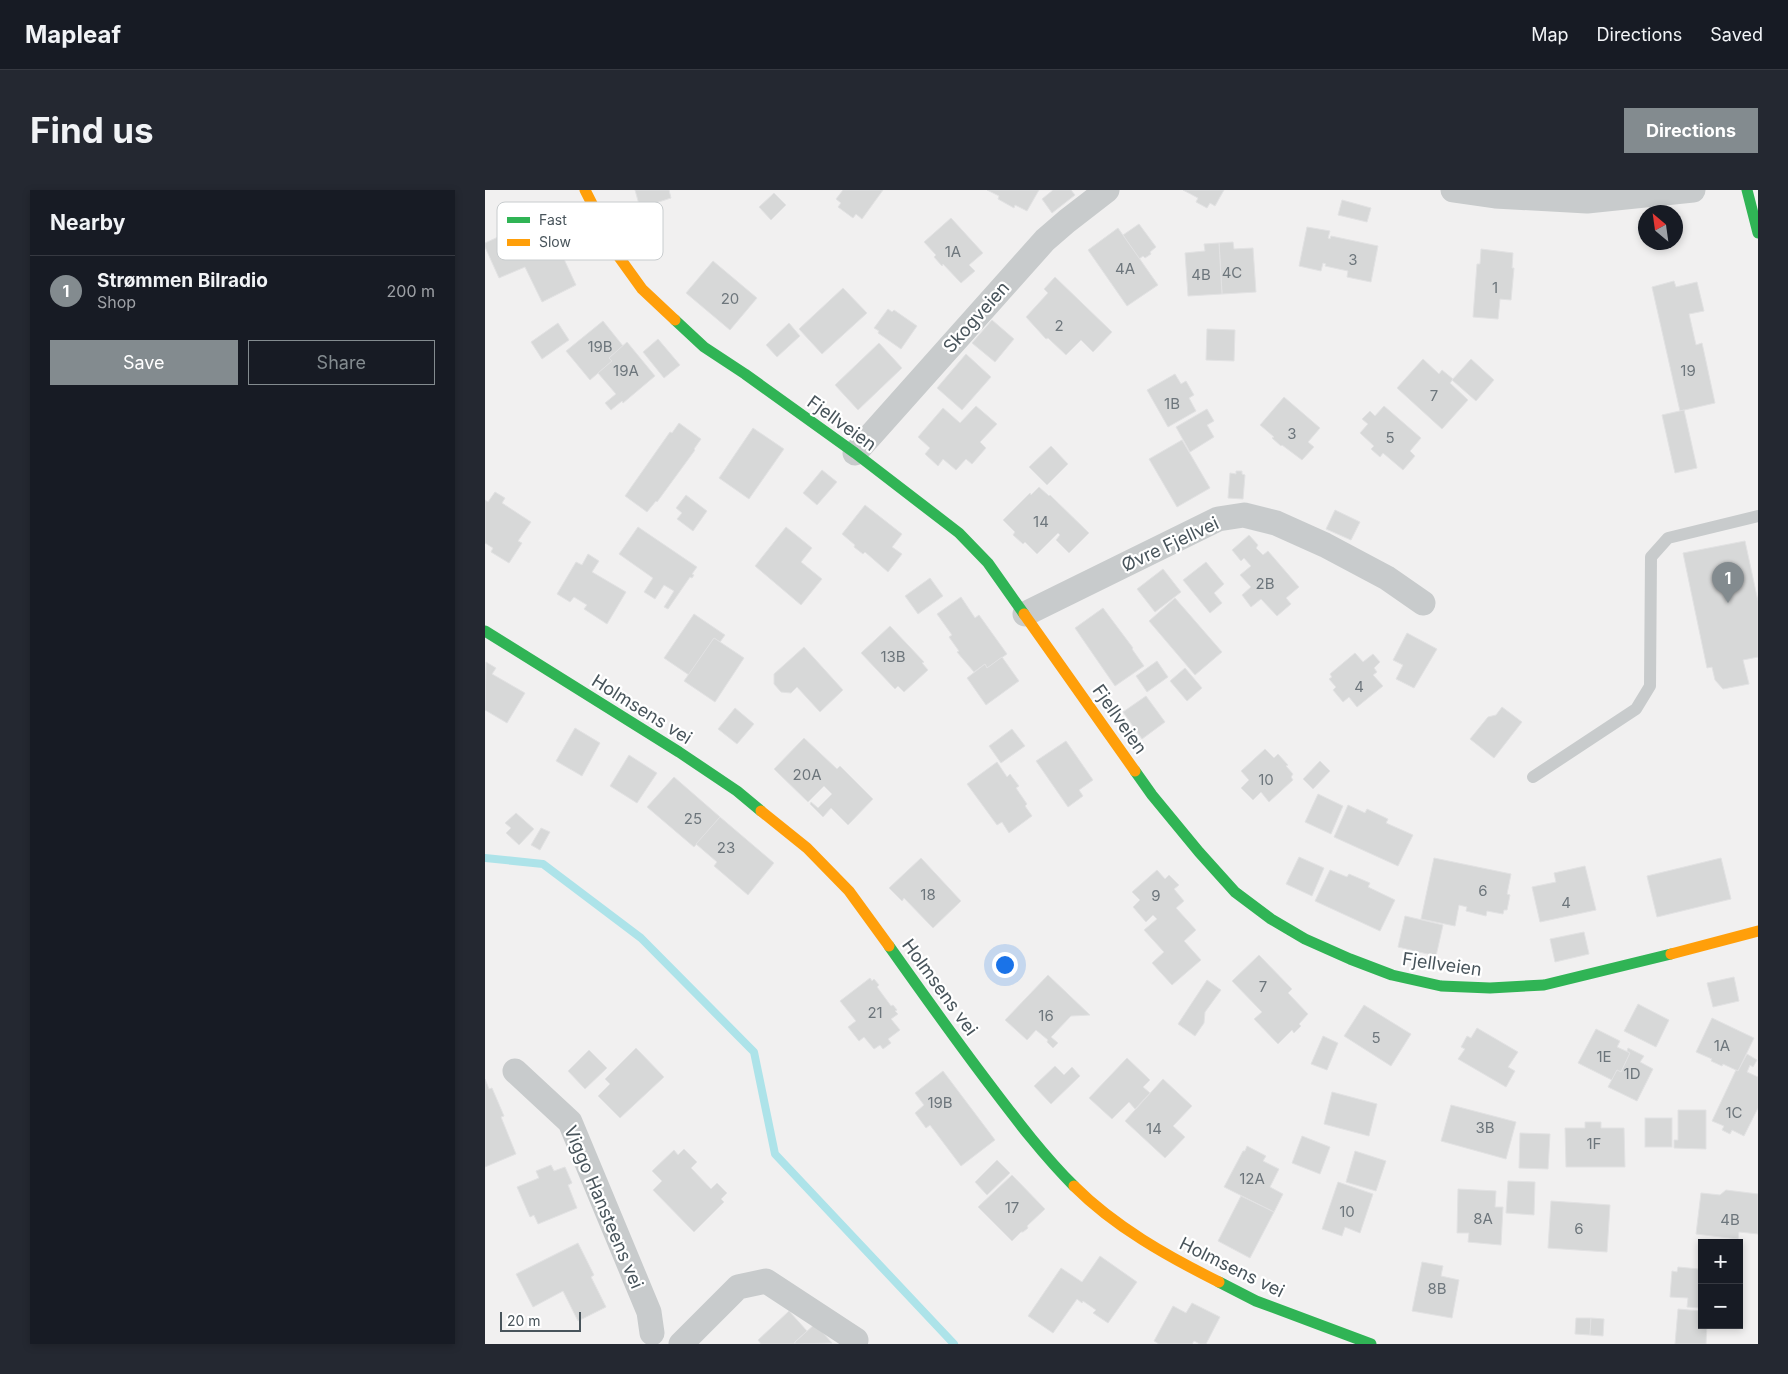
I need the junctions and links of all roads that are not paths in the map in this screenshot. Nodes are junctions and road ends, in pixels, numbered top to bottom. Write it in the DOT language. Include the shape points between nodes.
graph roads {
  1 [pos="585,190"];
  2 [pos="1107,190"];
  3 [pos="1453,190"];
  4 [pos="1693,190"];
  5 [pos="1747,190"];
  6 [pos="591,202"];
  7 [pos="1758,233"];
  8 [pos="621,260"];
  9 [pos="855,453"];
  10 [pos="1758,516"];
  11 [pos="1423,602"];
  12 [pos="1025,614"];
  13 [pos="485,631"];
  14 [pos="1533,777"];
  15 [pos="1758,932"];
  16 [pos="515,1071"];
  17 [pos="655,1340"];
  18 [pos="856,1340"];
  19 [pos="681,1344"];
  20 [pos="1371,1344"];
  1 -- 6 [label="street, Fjellveien"];
  2 -- 9 [label="street, Skogveien" via="1045,240"];
  3 -- 4 [label="street" via="1495,196 1587,201"];
  5 -- 7 [label="street"];
  8 -- 9 [label="street, Fjellveien" via="649,295 704,348"];
  9 -- 12 [label="street, Fjellveien" via="959,533 988,563"];
  10 -- 14 [label="lane" via="1669,538 1651,557 1650,686 1636,709"];
  11 -- 12 [label="street, Øvre Fjellvei" via="1387,578 1325,545 1276,523 1244,515 1218,519"];
  12 -- 15 [label="street, Fjellveien" via="1152,794 1199,852 1235,892 1305,940 1392,975 1441,986 1491,988 1544,985"];
  13 -- 20 [label="street, Holmsens vei" via="737,791 807,848 849,891 1018,1122 1060,1172 1113,1219 1195,1270 1256,1300"];
  16 -- 17 [label="street, Viggo Hansteens vei" via="570,1122 649,1312"];
  18 -- 19 [label="street" via="767,1281 738,1287"];
}
